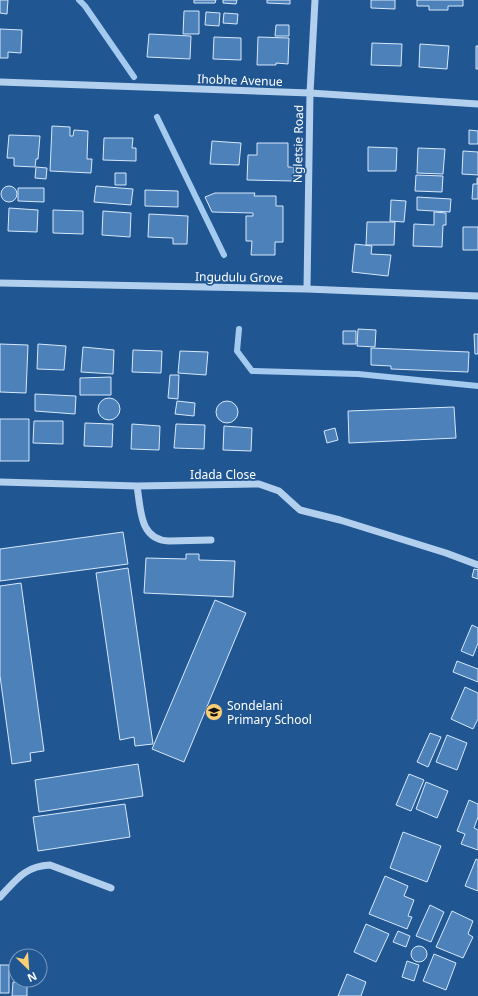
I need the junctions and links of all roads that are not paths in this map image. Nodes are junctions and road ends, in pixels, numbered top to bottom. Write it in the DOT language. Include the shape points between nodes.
graph roads {
  1 [pos="315,0"];
  2 [pos="0,82"];
  3 [pos="310,93"];
  4 [pos="478,104"];
  5 [pos="0,283"];
  6 [pos="307,289"];
  7 [pos="478,296"];
  8 [pos="0,482"];
  9 [pos="137,486"];
  10 [pos="211,540"];
  11 [pos="478,565"];
  12 [pos="111,888"];
  13 [pos="0,897"];
  1 -- 3 [label="street, Ngletsie Road"];
  2 -- 3 [label="street, Ihobhe Avenue"];
  3 -- 4 [label="street, Ihobhe Avenue"];
  3 -- 6 [label="street, Ngletsie Road"];
  5 -- 6 [label="street, Ingudulu Grove"];
  6 -- 7 [label="street, Ingudulu Grove"];
  8 -- 9 [label="street, Idada Close"];
  9 -- 10 [label="street" via="143,522 152,537 163,541"];
  9 -- 11 [label="street, Idada Close" via="259,484 279,490 300,510 340,520"];
  12 -- 13 [label="street" via="44,865 29,869"];
}
